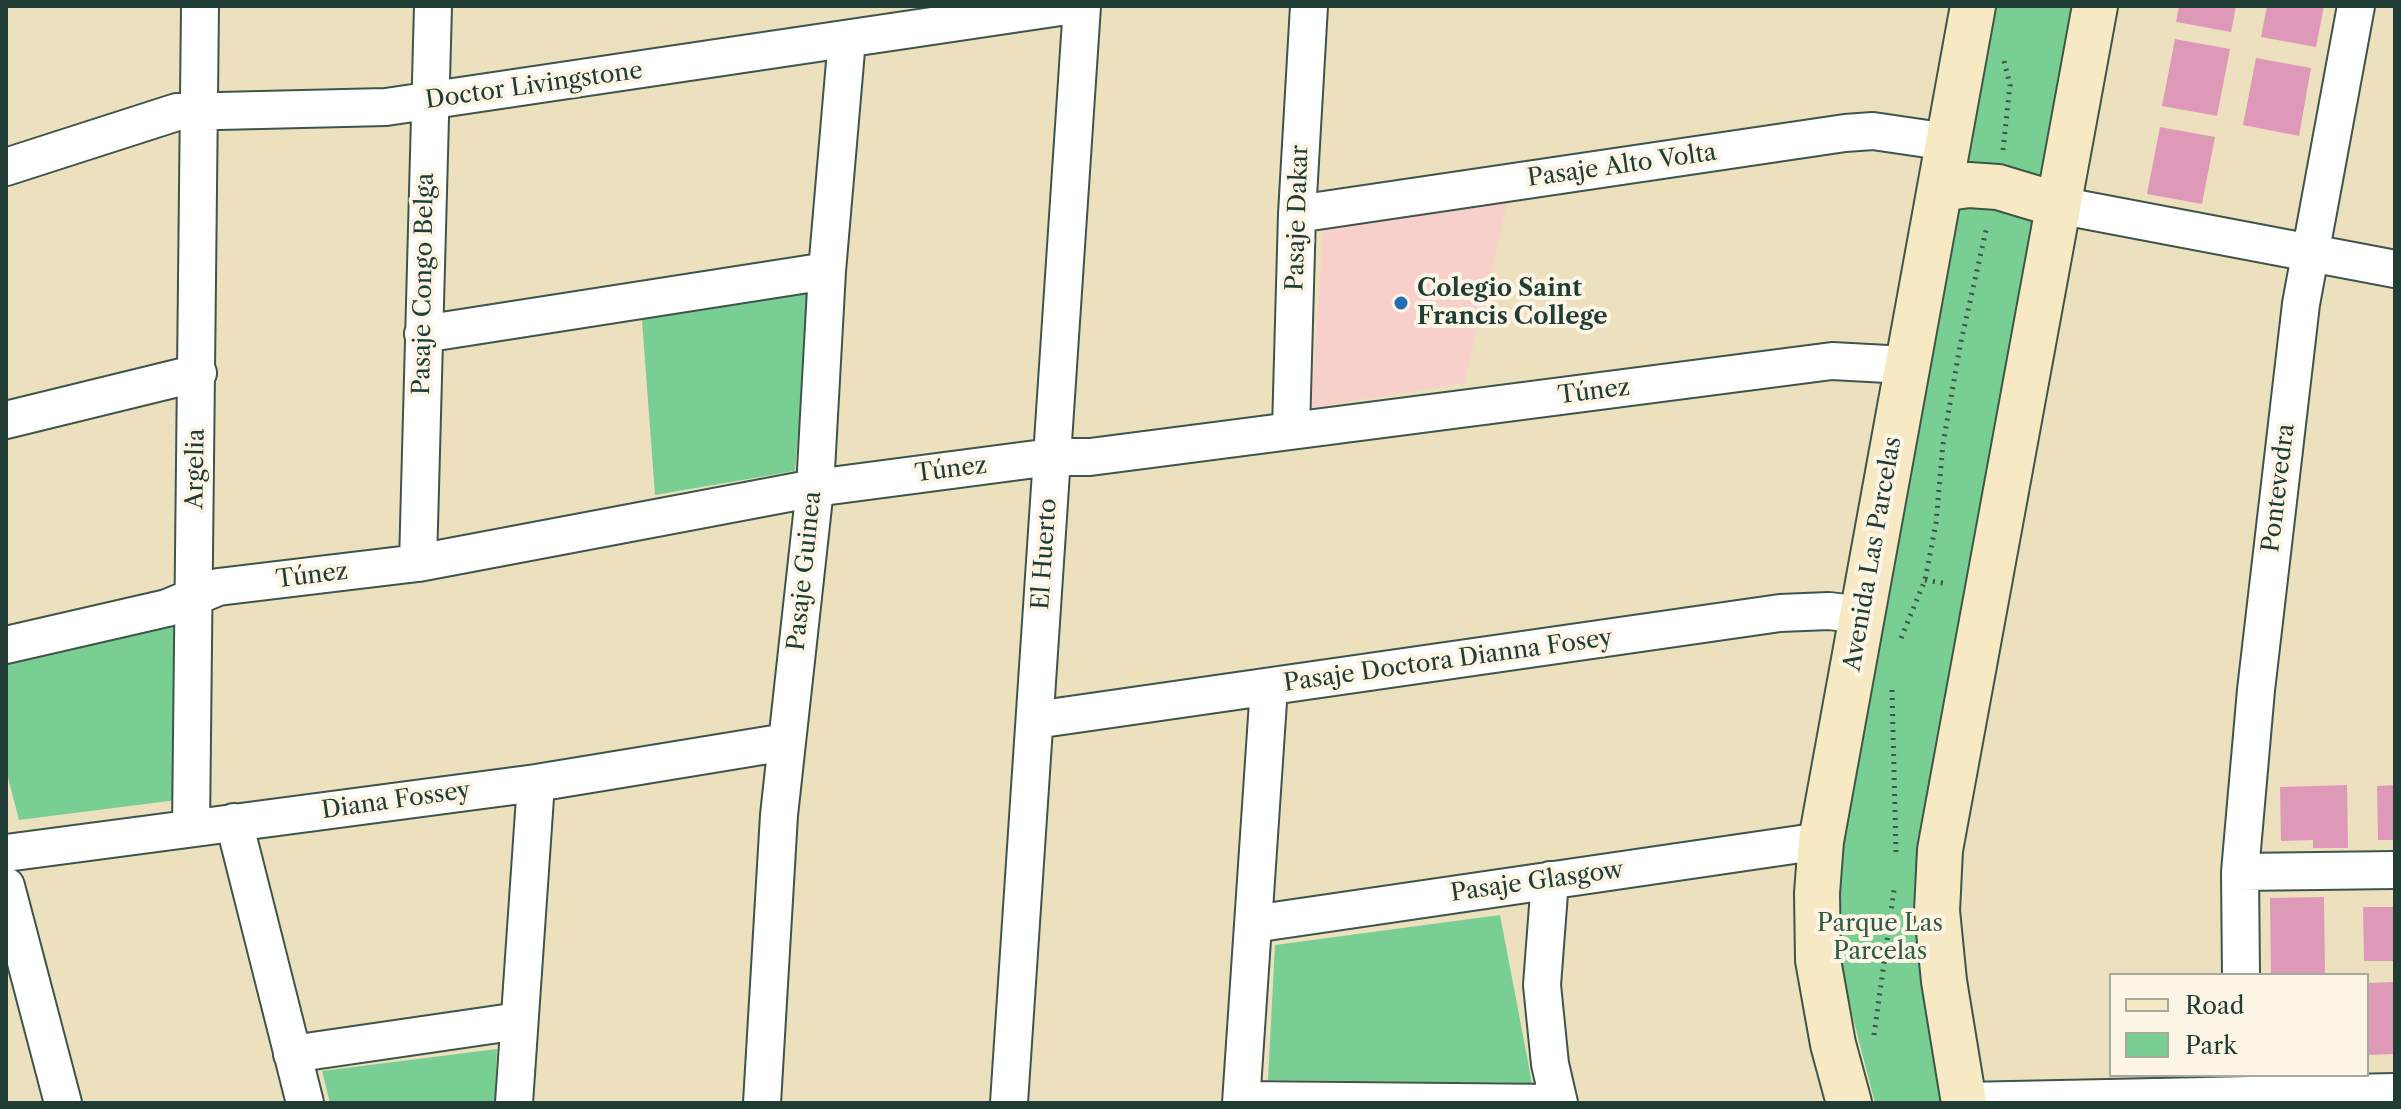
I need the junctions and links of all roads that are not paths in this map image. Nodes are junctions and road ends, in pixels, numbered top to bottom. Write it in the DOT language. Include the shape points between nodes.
graph roads {
  1 [pos="200,6"];
  2 [pos="433,6"];
  3 [pos="1067,6"];
  4 [pos="1082,6"];
  5 [pos="1309,6"];
  6 [pos="1973,6"];
  7 [pos="2095,6"];
  8 [pos="2356,6"];
  9 [pos="847,39"];
  10 [pos="429,101"];
  11 [pos="198,111"];
  12 [pos="1948,142"];
  13 [pos="6,167"];
  14 [pos="1940,189"];
  15 [pos="2058,205"];
  16 [pos="1297,214"];
  17 [pos="2310,253"];
  18 [pos="2395,269"];
  19 [pos="827,271"];
  20 [pos="423,334"];
  21 [pos="1906,365"];
  22 [pos="198,373"];
  23 [pos="6,420"];
  24 [pos="1291,430"];
  25 [pos="1051,457"];
  26 [pos="815,488"];
  27 [pos="418,563"];
  28 [pos="194,597"];
  29 [pos="1863,615"];
  30 [pos="6,645"];
  31 [pos="1269,687"];
  32 [pos="1035,720"];
  33 [pos="786,742"];
  34 [pos="536,783"];
  35 [pos="234,822"];
  36 [pos="191,828"];
  37 [pos="1821,841"];
  38 [pos="6,853"];
  39 [pos="2395,870"];
  40 [pos="2240,872"];
  41 [pos="1550,880"];
  42 [pos="6,886"];
  43 [pos="1253,924"];
  44 [pos="2241,973"];
  45 [pos="519,1021"];
  46 [pos="292,1054"];
  47 [pos="2243,1085"];
  48 [pos="2395,1092"];
  49 [pos="2357,1098"];
  50 [pos="1242,1101"];
  51 [pos="1964,1102"];
  52 [pos="63,1103"];
  53 [pos="305,1103"];
  54 [pos="514,1103"];
  55 [pos="762,1103"];
  56 [pos="1009,1103"];
  57 [pos="1559,1103"];
  58 [pos="1849,1103"];
  1 -- 11 [label="street, Argelia"];
  2 -- 10 [label="street, Pasaje Congo Belga"];
  3 -- 9 [label="street, Doctor Livingstone"];
  4 -- 25 [label="street, El Huerto"];
  5 -- 16 [label="street, Pasaje Dakar"];
  6 -- 12 [label="street, Avenida Las Parcelas"];
  7 -- 15 [label="street"];
  8 -- 17 [label="street, Pontevedra"];
  9 -- 10 [label="street, Doctor Livingstone"];
  9 -- 19 [label="street, Pasaje Guinea"];
  10 -- 11 [label="street, Doctor Livingstone" via="340,110"];
  10 -- 20 [label="street, Pasaje Congo Belga"];
  11 -- 13 [label="street, Doctor Livingstone" via="154,117"];
  11 -- 22 [label="street, Argelia"];
  12 -- 14 [label="street, Avenida Las Parcelas"];
  12 -- 16 [label="street, Pasaje Alto Volta" via="1873,131 1845,133"];
  14 -- 15 [label="street" via="1998,187"];
  14 -- 21 [label="street, Avenida Las Parcelas"];
  15 -- 17 [label="street"];
  15 -- 51 [label="street" via="1940,850 1937,911"];
  16 -- 24 [label="street, Pasaje Dakar"];
  17 -- 18 [label="street"];
  17 -- 40 [label="street, Pontevedra" via="2256,690"];
  19 -- 20 [label="street"];
  19 -- 26 [label="street, Pasaje Guinea"];
  20 -- 27 [label="street, Pasaje Congo Belga"];
  21 -- 24 [label="street, Túnez" via="1832,361"];
  21 -- 29 [label="street, Avenida Las Parcelas"];
  22 -- 23 [label="street"];
  22 -- 28 [label="street, Argelia"];
  24 -- 25 [label="street, Túnez" via="1090,457"];
  25 -- 26 [label="street, Túnez"];
  25 -- 32 [label="street, El Huerto"];
  26 -- 27 [label="street, Túnez"];
  26 -- 33 [label="street, Pasaje Guinea"];
  27 -- 28 [label="street, Túnez" via="218,587"];
  28 -- 30 [label="street, Túnez"];
  28 -- 36 [label="street, Argelia"];
  29 -- 31 [label="street, Pasaje Doctora Dianna Fosey" via="1780,613"];
  29 -- 37 [label="street, Avenida Las Parcelas"];
  31 -- 32 [label="street, Pasaje Doctora Dianna Fosey"];
  31 -- 43 [label="street"];
  32 -- 56 [label="street, El Huerto"];
  33 -- 34 [label="street, Diana Fossey"];
  33 -- 55 [label="street, Pasaje Guinea"];
  34 -- 35 [label="street, Diana Fossey"];
  34 -- 45 [label="street"];
  35 -- 36 [label="street, Diana Fossey"];
  35 -- 46 [label="street"];
  36 -- 38 [label="street, Diana Fossey"];
  37 -- 41 [label="street, Pasaje Glasgow"];
  37 -- 58 [label="street, Avenida Las Parcelas" via="1818,960"];
  39 -- 40 [label="street"];
  40 -- 44 [label="street, Pontevedra"];
  41 -- 43 [label="street, Pasaje Glasgow"];
  41 -- 57 [label="street" via="1542,985"];
  42 -- 52 [label="street"];
  43 -- 50 [label="street"];
  45 -- 46 [label="street"];
  45 -- 54 [label="street"];
  46 -- 53 [label="street"];
  47 -- 49 [label="street"];
  47 -- 51 [label="street"];
  48 -- 49 [label="street"];
  50 -- 57 [label="street"];
}
